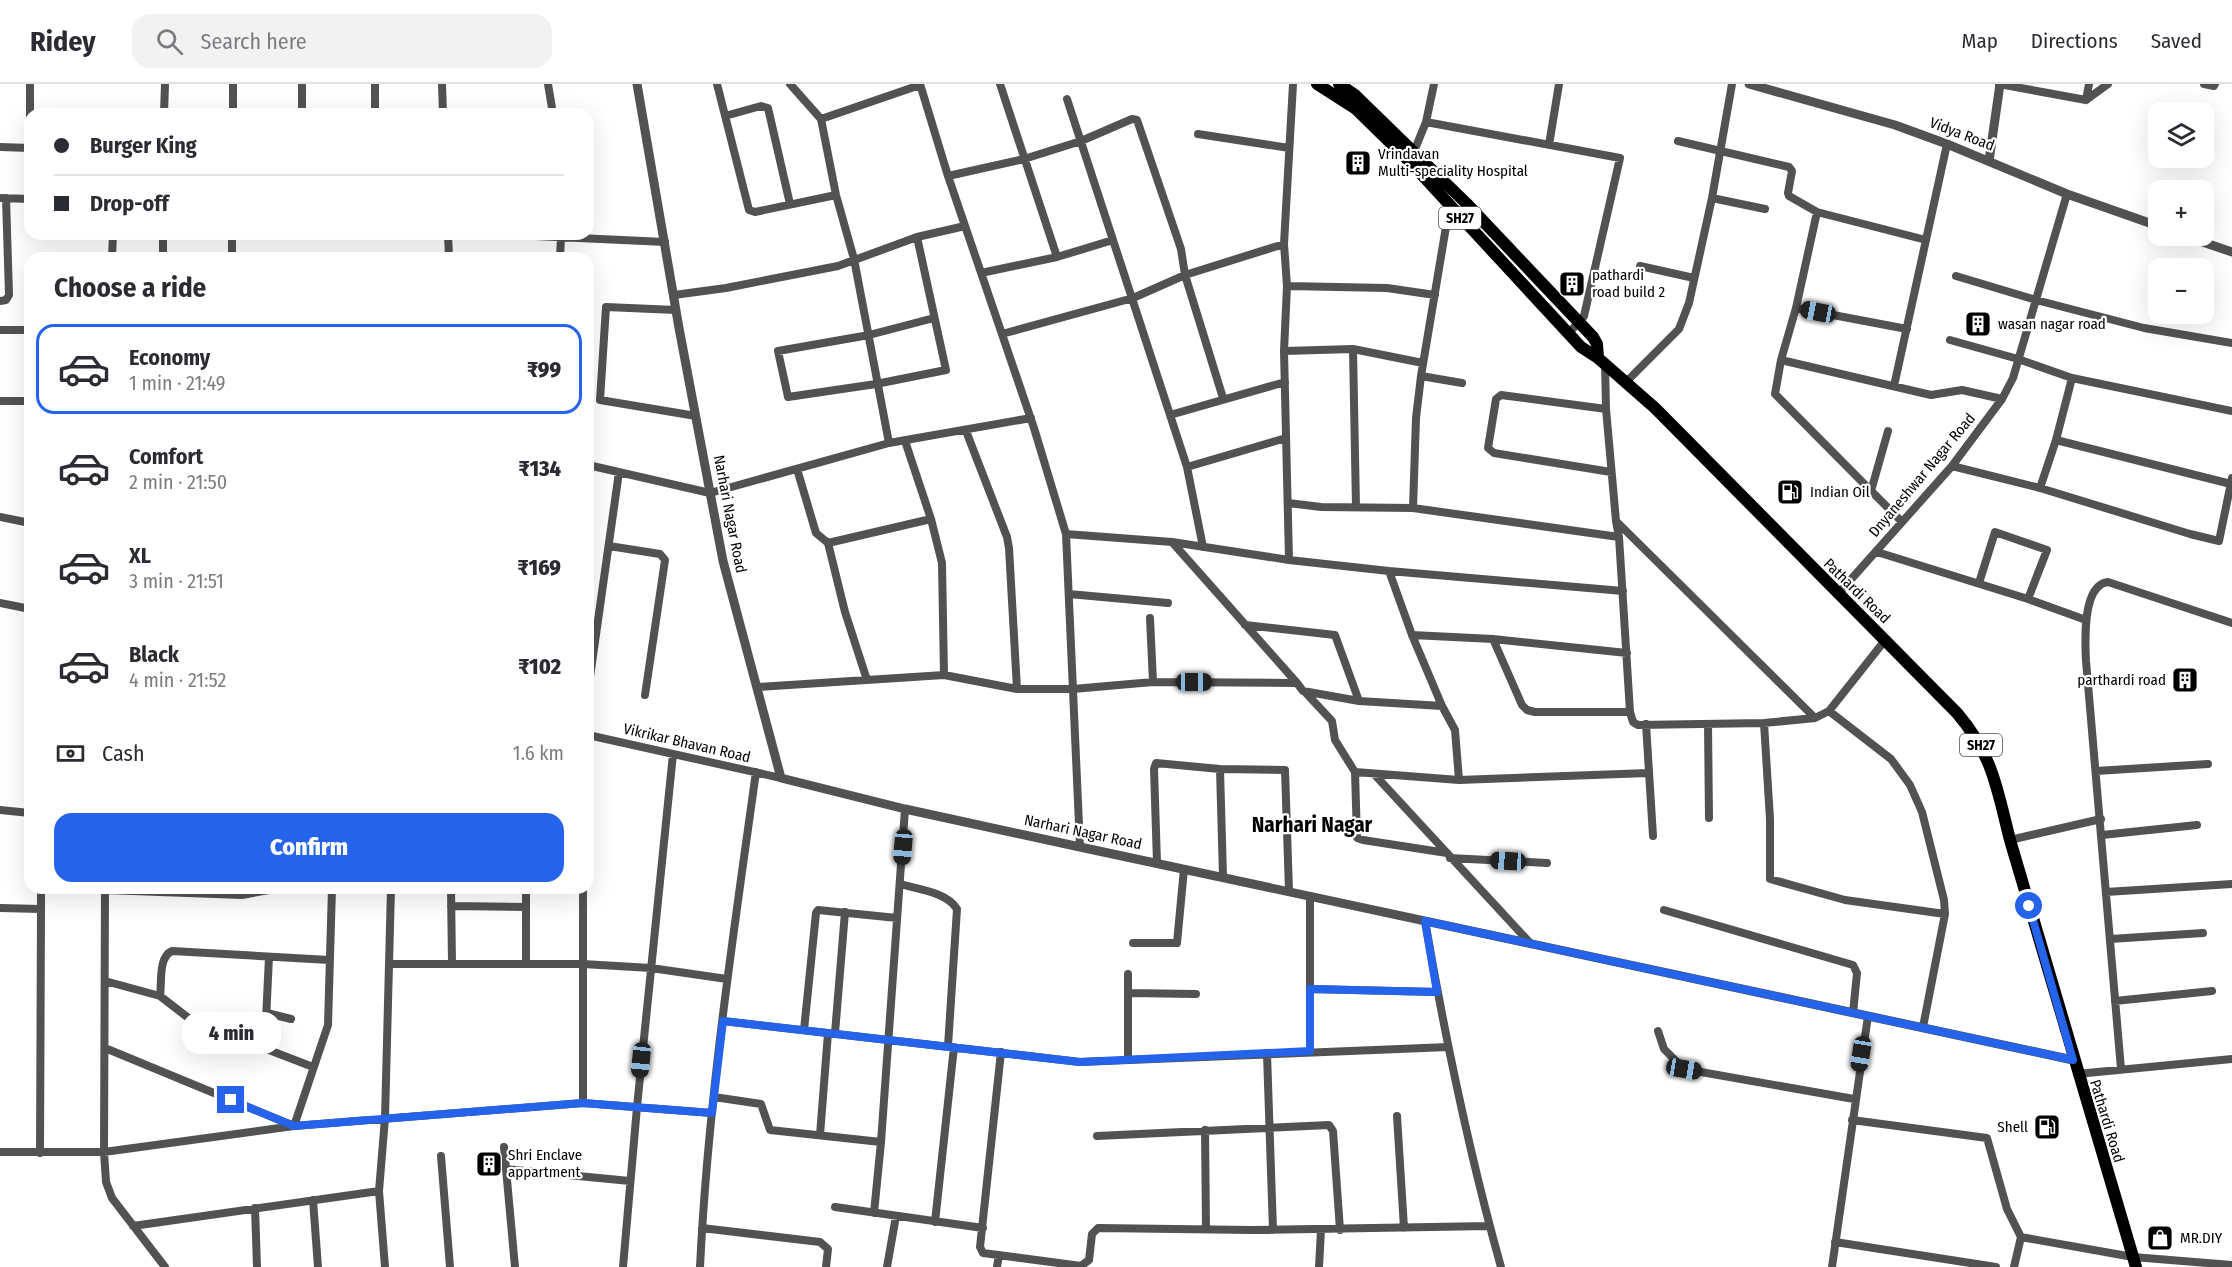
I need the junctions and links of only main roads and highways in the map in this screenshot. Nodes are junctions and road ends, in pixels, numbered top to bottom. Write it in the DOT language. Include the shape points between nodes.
graph roads {
  1 [pos="1317,84"];
  2 [pos="1339,84"];
  3 [pos="1412,156"];
  4 [pos="1601,360"];
  5 [pos="2134,1262"];
  1 -- 3 [label="main road, Pathardi Road / SH27"];
  2 -- 3 [label="main road" via="1355,95"];
  3 -- 4 [label="main road, Pathardi Road / SH27" via="1449,206 1581,346"];
  3 -- 4 [label="main road" via="1455,192 1580,323 1598,344"];
  4 -- 5 [label="main road, Pathardi Road / SH27" via="1655,408 1886,639 1979,741 1994,773 2010,840"];
}
